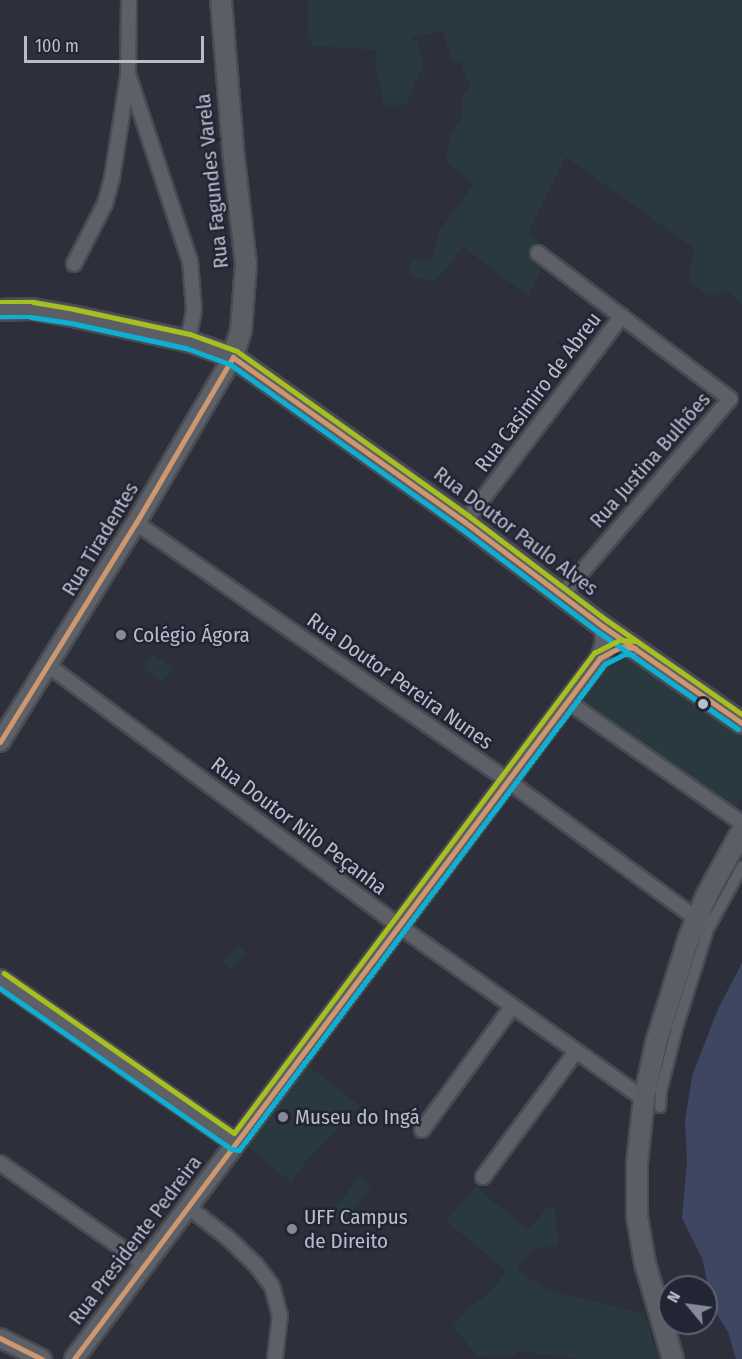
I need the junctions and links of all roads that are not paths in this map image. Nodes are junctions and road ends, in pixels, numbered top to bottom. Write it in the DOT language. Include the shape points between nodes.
graph roads {
  1 [pos="129,0"];
  2 [pos="221,0"];
  3 [pos="128,74"];
  4 [pos="538,253"];
  5 [pos="74,264"];
  6 [pos="0,310"];
  7 [pos="622,316"];
  8 [pos="188,341"];
  9 [pos="233,357"];
  10 [pos="465,522"];
  11 [pos="136,523"];
  12 [pos="562,595"];
  13 [pos="604,627"];
  14 [pos="635,648"];
  15 [pos="600,658"];
  16 [pos="49,666"];
  17 [pos="568,702"];
  18 [pos="742,723"];
  19 [pos="0,742"];
  20 [pos="508,781"];
  21 [pos="742,823"];
  22 [pos="742,831"];
  23 [pos="742,867"];
  24 [pos="696,918"];
  25 [pos="399,926"];
  26 [pos="0,979"];
  27 [pos="512,1007"];
  28 [pos="575,1053"];
  29 [pos="652,1103"];
  30 [pos="422,1130"];
  31 [pos="236,1143"];
  32 [pos="0,1163"];
  33 [pos="483,1177"];
  34 [pos="188,1207"];
  35 [pos="145,1264"];
  36 [pos="0,1338"];
  37 [pos="42,1359"];
  38 [pos="74,1359"];
  39 [pos="275,1359"];
  40 [pos="673,1359"];
  1 -- 3 [label="street"];
  2 -- 9 [label="main road, Rua Fagundes Varela" via="246,264 241,330"];
  3 -- 5 [label="street" via="107,196"];
  3 -- 8 [label="street" via="190,261 194,310"];
  4 -- 7 [label="street, Rua Justina Bulhões"];
  6 -- 8 [label="main road, Rua Doutor Paulo Alves" via="42,311"];
  7 -- 10 [label="street, Rua Casimiro de Abreu"];
  7 -- 12 [label="street, Rua Justina Bulhões" via="730,399"];
  8 -- 9 [label="main road, Rua Doutor Paulo Alves"];
  9 -- 10 [label="main road, Rua Doutor Paulo Alves"];
  9 -- 11 [label="street, Rua Tiradentes"];
  10 -- 12 [label="main road, Rua Doutor Paulo Alves"];
  11 -- 16 [label="street, Rua Tiradentes"];
  11 -- 20 [label="street, Rua Doutor Pereira Nunes"];
  12 -- 13 [label="main road, Rua Doutor Paulo Alves"];
  13 -- 14 [label="main road, Rua Doutor Paulo Alves"];
  13 -- 15 [label="street, Rua Presidente Pedreira" via="605,643"];
  14 -- 15 [label="street" via="621,647"];
  14 -- 18 [label="main road, Rua Doutor Paulo Alves"];
  15 -- 17 [label="street, Rua Presidente Pedreira"];
  16 -- 19 [label="street, Rua Tiradentes"];
  16 -- 25 [label="street, Rua Doutor Nilo Peçanha"];
  17 -- 20 [label="street, Rua Presidente Pedreira"];
  17 -- 21 [label="street"];
  20 -- 24 [label="street, Rua Doutor Pereira Nunes"];
  20 -- 25 [label="street, Rua Presidente Pedreira"];
  22 -- 24 [label="main road"];
  23 -- 29 [label="street" via="708,929 661,1091"];
  24 -- 29 [label="main road" via="656,1043"];
  25 -- 27 [label="street, Rua Doutor Nilo Peçanha"];
  25 -- 31 [label="street, Rua Presidente Pedreira"];
  26 -- 31 [label="street"];
  27 -- 28 [label="street, Rua Doutor Nilo Peçanha"];
  27 -- 30 [label="street"];
  28 -- 29 [label="street, Rua Doutor Nilo Peçanha"];
  28 -- 33 [label="street"];
  29 -- 40 [label="main road" via="636,1195 638,1226"];
  31 -- 34 [label="street, Rua Presidente Pedreira"];
  32 -- 35 [label="street"];
  34 -- 35 [label="street, Rua Presidente Pedreira"];
  34 -- 39 [label="street" via="228,1238 272,1286 280,1315"];
  35 -- 38 [label="street, Rua Presidente Pedreira"];
  36 -- 37 [label="street"];
}
